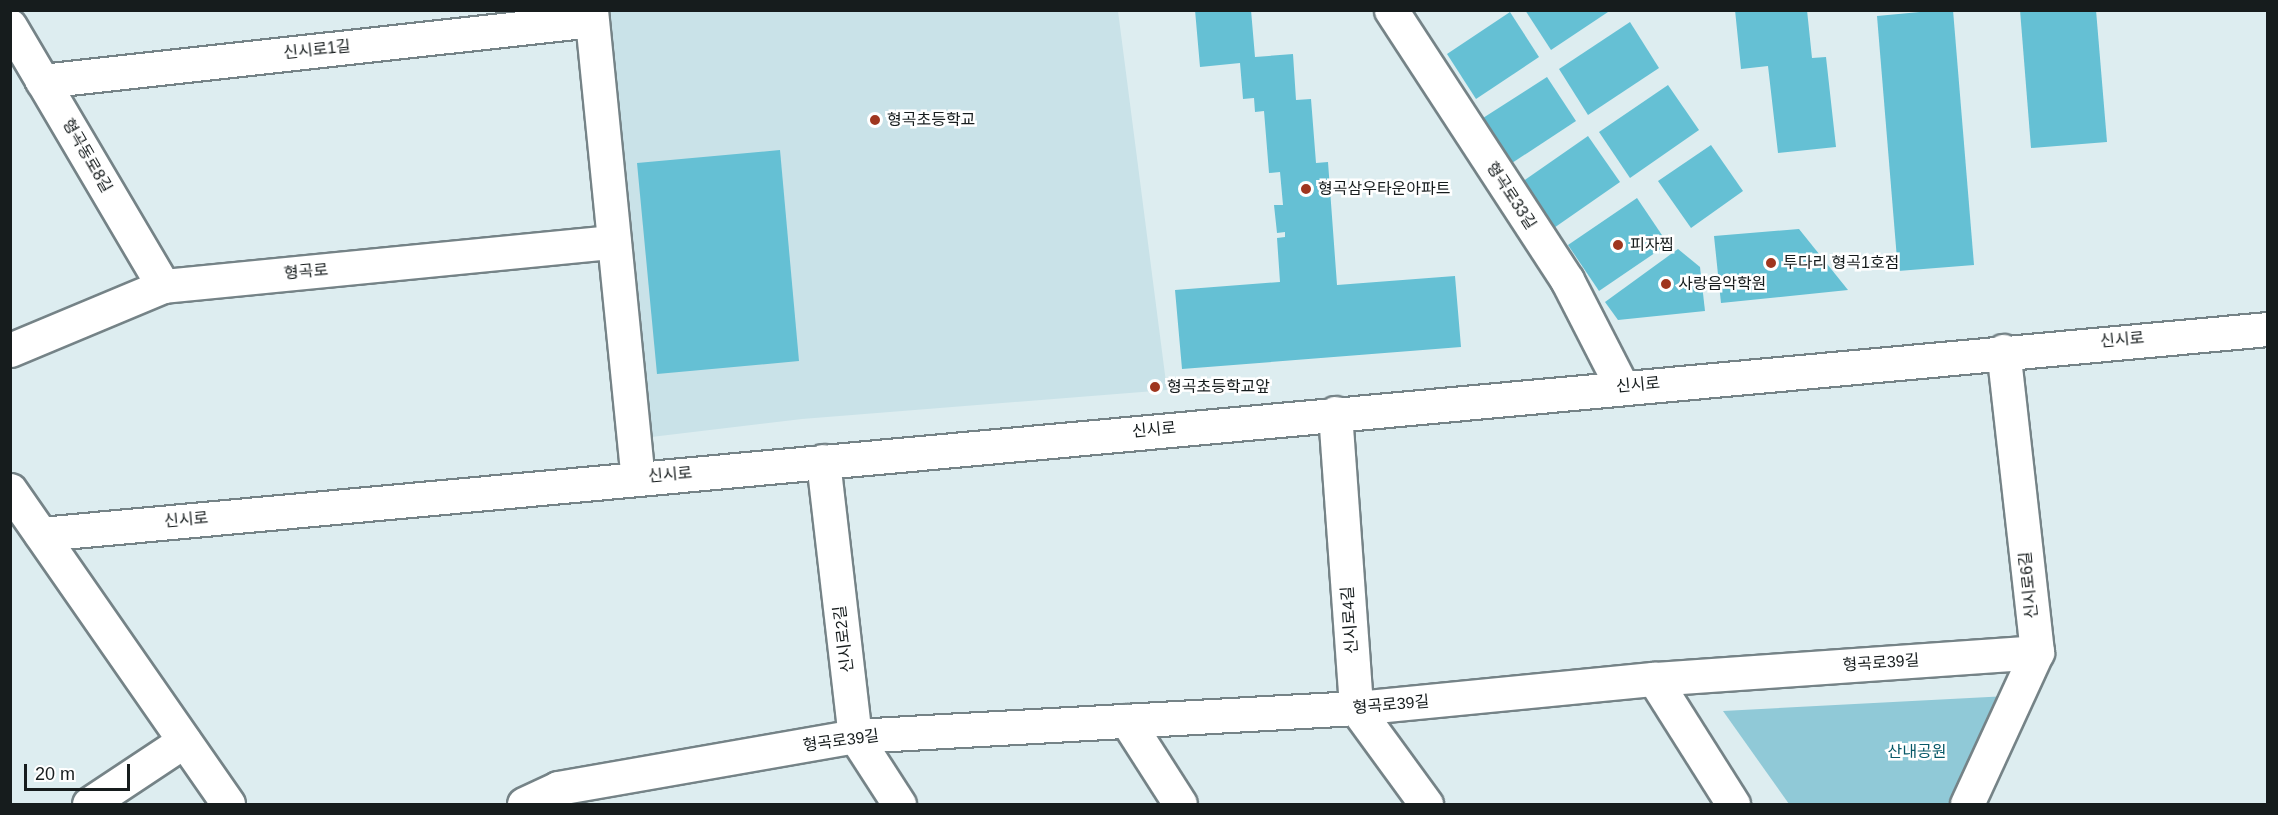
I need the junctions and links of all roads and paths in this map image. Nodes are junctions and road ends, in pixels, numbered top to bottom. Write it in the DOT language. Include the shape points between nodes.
graph roads {
  1 [pos="1391,10"];
  2 [pos="591,15"];
  3 [pos="10,26"];
  4 [pos="42,81"];
  5 [pos="614,242"];
  6 [pos="163,286"];
  7 [pos="2268,306"];
  8 [pos="2268,329"];
  9 [pos="2202,332"];
  10 [pos="10,350"];
  11 [pos="2003,351"];
  12 [pos="1622,387"];
  13 [pos="1335,413"];
  14 [pos="823,461"];
  15 [pos="638,478"];
  16 [pos="10,490"];
  17 [pos="41,534"];
  18 [pos="2037,651"];
  19 [pos="1654,679"];
  20 [pos="1356,708"];
  21 [pos="1127,721"];
  22 [pos="855,736"];
  23 [pos="184,741"];
  24 [pos="563,796"];
  25 [pos="89,804"];
  26 [pos="228,804"];
  27 [pos="524,804"];
  28 [pos="899,804"];
  29 [pos="1180,804"];
  30 [pos="1426,804"];
  31 [pos="1733,804"];
  32 [pos="1967,804"];
  1 -- 12 [label="street, 형곡로33길" via="1566,280"];
  2 -- 4 [label="street, 신시로1길"];
  2 -- 5 [label="street, 신시로1길"];
  3 -- 4 [label="street, 형곡동로8길"];
  4 -- 6 [label="street, 형곡동로8길"];
  5 -- 6 [label="street, 형곡로"];
  5 -- 15 [label="street, 신시로1길"];
  6 -- 10 [label="street, 형곡로"];
  7 -- 9 [label="street"];
  8 -- 9 [label="street, 신시로"];
  9 -- 11 [label="street, 신시로"];
  11 -- 12 [label="street, 신시로"];
  11 -- 18 [label="street, 신시로6길"];
  12 -- 13 [label="street, 신시로"];
  13 -- 14 [label="street, 신시로"];
  13 -- 20 [label="street, 신시로4길"];
  14 -- 15 [label="street, 신시로"];
  14 -- 22 [label="street, 신시로2길"];
  15 -- 17 [label="street, 신시로"];
  16 -- 17 [label="street"];
  17 -- 23 [label="street"];
  18 -- 19 [label="street, 형곡로39길"];
  18 -- 32 [label="street"];
  19 -- 20 [label="street, 형곡로39길"];
  19 -- 31 [label="street"];
  20 -- 21 [label="street, 형곡로39길"];
  20 -- 30 [label="street"];
  21 -- 22 [label="street, 형곡로39길"];
  21 -- 29 [label="street"];
  22 -- 24 [label="street, 형곡로39길"];
  22 -- 28 [label="street, 신시로2길"];
  23 -- 25 [label="street"];
  23 -- 26 [label="street"];
  24 -- 27 [label="street, 형곡로39길"];
}
